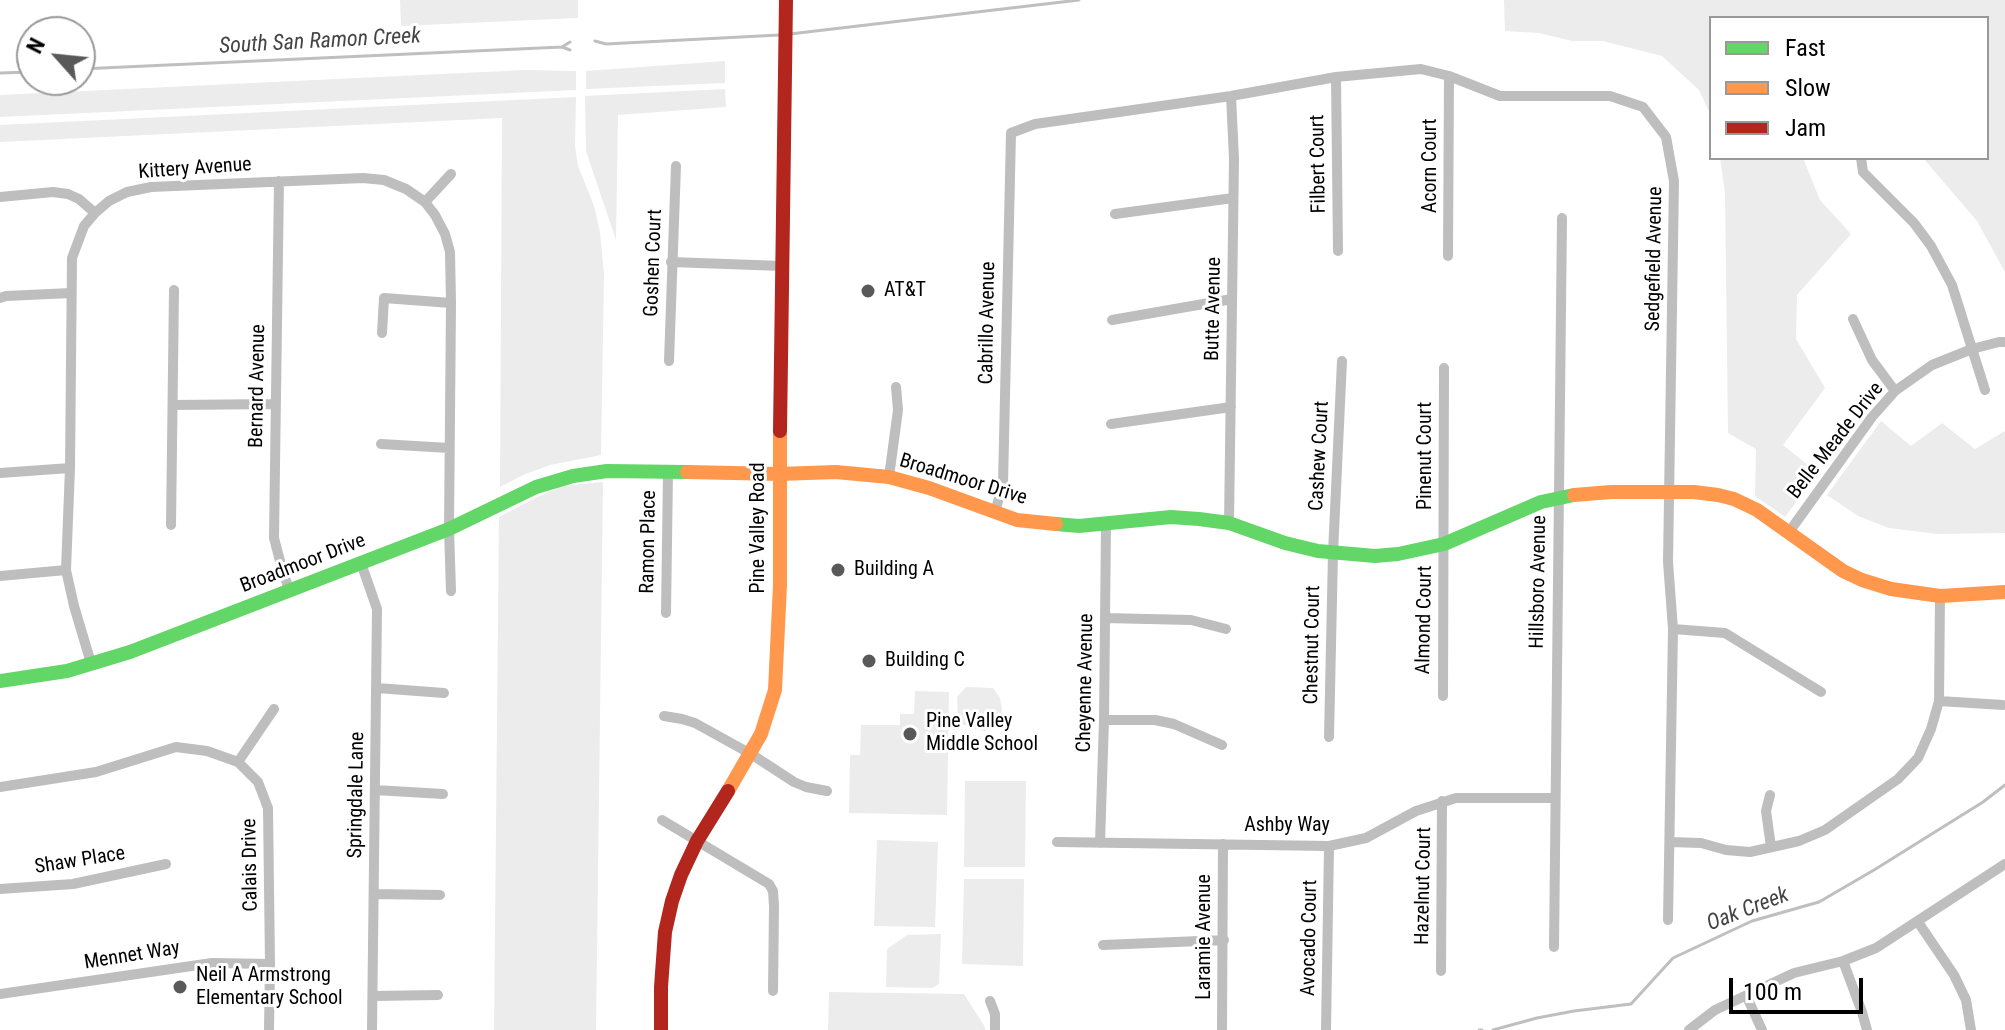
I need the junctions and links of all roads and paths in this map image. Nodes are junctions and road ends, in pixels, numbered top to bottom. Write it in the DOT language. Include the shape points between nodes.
graph roads {
  1 [pos="786,0"];
  2 [pos="1449,76"];
  3 [pos="1336,77"];
  4 [pos="1231,96"];
  5 [pos="1011,133"];
  6 [pos="1861,160"];
  7 [pos="676,166"];
  8 [pos="451,174"];
  9 [pos="279,181"];
  10 [pos="0,197"];
  11 [pos="1233,198"];
  12 [pos="425,202"];
  13 [pos="95,213"];
  14 [pos="1115,214"];
  15 [pos="1562,218"];
  16 [pos="1338,251"];
  17 [pos="1448,256"];
  18 [pos="671,262"];
  19 [pos="782,266"];
  20 [pos="174,290"];
  21 [pos="71,293"];
  22 [pos="0,298"];
  23 [pos="1232,299"];
  24 [pos="451,303"];
  25 [pos="1853,319"];
  26 [pos="1112,320"];
  27 [pos="382,333"];
  28 [pos="2005,342"];
  29 [pos="1972,349"];
  30 [pos="669,361"];
  31 [pos="1342,361"];
  32 [pos="1444,368"];
  33 [pos="896,387"];
  34 [pos="1985,390"];
  35 [pos="1895,391"];
  36 [pos="276,404"];
  37 [pos="173,405"];
  38 [pos="1231,407"];
  39 [pos="1111,424"];
  40 [pos="381,444"];
  41 [pos="449,448"];
  42 [pos="70,468"];
  43 [pos="668,472"];
  44 [pos="0,473"];
  45 [pos="779,474"];
  46 [pos="889,477"];
  47 [pos="1669,491"];
  48 [pos="1558,499"];
  49 [pos="995,512"];
  50 [pos="1229,523"];
  51 [pos="1106,524"];
  52 [pos="171,525"];
  53 [pos="449,529"];
  54 [pos="1789,532"];
  55 [pos="1444,544"];
  56 [pos="1333,553"];
  57 [pos="361,563"];
  58 [pos="66,570"];
  59 [pos="0,576"];
  60 [pos="289,590"];
  61 [pos="451,591"];
  62 [pos="2005,592"];
  63 [pos="1940,596"];
  64 [pos="666,613"];
  65 [pos="1105,618"];
  66 [pos="1226,629"];
  67 [pos="1673,629"];
  68 [pos="91,663"];
  69 [pos="0,681"];
  70 [pos="377,688"];
  71 [pos="1821,692"];
  72 [pos="444,693"];
  73 [pos="1443,696"];
  74 [pos="1939,701"];
  75 [pos="2003,705"];
  76 [pos="274,709"];
  77 [pos="664,716"];
  78 [pos="1104,720"];
  79 [pos="1329,737"];
  80 [pos="1222,745"];
  81 [pos="751,754"];
  82 [pos="238,762"];
  83 [pos="0,787"];
  84 [pos="375,790"];
  85 [pos="827,791"];
  86 [pos="443,794"];
  87 [pos="1770,795"];
  88 [pos="1555,798"];
  89 [pos="1442,801"];
  90 [pos="662,820"];
  91 [pos="697,841"];
  92 [pos="1057,842"];
  93 [pos="1670,842"];
  94 [pos="1100,843"];
  95 [pos="1223,844"];
  96 [pos="1329,846"];
  97 [pos="1771,847"];
  98 [pos="166,864"];
  99 [pos="2005,864"];
  100 [pos="0,889"];
  101 [pos="375,894"];
  102 [pos="440,895"];
  103 [pos="1668,920"];
  104 [pos="1918,922"];
  105 [pos="1224,940"];
  106 [pos="1103,945"];
  107 [pos="1554,947"];
  108 [pos="1843,961"];
  109 [pos="270,964"];
  110 [pos="1441,971"];
  111 [pos="773,991"];
  112 [pos="0,994"];
  113 [pos="438,995"];
  114 [pos="1746,995"];
  115 [pos="373,996"];
  116 [pos="990,1001"];
  117 [pos="269,1030"];
  118 [pos="372,1030"];
  119 [pos="661,1030"];
  120 [pos="995,1030"];
  121 [pos="1222,1030"];
  122 [pos="1326,1030"];
  123 [pos="1689,1030"];
  124 [pos="1762,1030"];
  125 [pos="1867,1030"];
  126 [pos="1971,1030"];
  1 -- 19 [label="street, Pine Valley Road"];
  2 -- 3 [label="street, Sedgefield Avenue" via="1421,69"];
  2 -- 17 [label="street, Acorn Court"];
  2 -- 47 [label="street, Sedgefield Avenue" via="1500,96 1610,96 1643,107 1666,137 1674,181"];
  3 -- 4 [label="street, Sedgefield Avenue"];
  3 -- 16 [label="street, Filbert Court"];
  4 -- 5 [label="street, Sedgefield Avenue" via="1035,124"];
  4 -- 11 [label="street, Butte Avenue"];
  5 -- 49 [label="street, Cabrillo Avenue" via="1003,484"];
  6 -- 29 [label="street" via="1863,172 1931,246 1952,285"];
  7 -- 18 [label="street, Goshen Court"];
  8 -- 12 [label="street"];
  9 -- 12 [label="street, Kittery Avenue" via="384,180"];
  9 -- 13 [label="street, Kittery Avenue" via="139,189"];
  9 -- 36 [label="street, Bernard Avenue"];
  10 -- 13 [label="street" via="68,194"];
  11 -- 14 [label="street"];
  11 -- 23 [label="street, Butte Avenue"];
  12 -- 24 [label="street, Kittery Avenue" via="450,252"];
  13 -- 21 [label="street, Kittery Avenue" via="72,258"];
  15 -- 48 [label="street, Hillsboro Avenue"];
  18 -- 19 [label="street"];
  18 -- 30 [label="street, Goshen Court"];
  19 -- 45 [label="street, Pine Valley Road"];
  20 -- 37 [label="street"];
  21 -- 22 [label="street"];
  21 -- 42 [label="street, Kittery Avenue"];
  23 -- 26 [label="street"];
  23 -- 38 [label="street, Butte Avenue"];
  24 -- 27 [label="street" via="384,298"];
  24 -- 41 [label="street, Kittery Avenue"];
  25 -- 35 [label="street" via="1872,360"];
  28 -- 29 [label="street, Belle Meade Drive"];
  29 -- 34 [label="street"];
  29 -- 35 [label="street, Belle Meade Drive" via="1932,365"];
  31 -- 56 [label="street, Cashew Court"];
  32 -- 55 [label="street, Pinenut Court"];
  33 -- 46 [label="street"];
  35 -- 54 [label="street, Belle Meade Drive"];
  36 -- 37 [label="street"];
  36 -- 60 [label="street, Bernard Avenue" via="274,538"];
  37 -- 52 [label="street"];
  38 -- 39 [label="street"];
  38 -- 50 [label="street, Butte Avenue"];
  40 -- 41 [label="street"];
  41 -- 53 [label="street, Kittery Avenue"];
  42 -- 44 [label="street"];
  42 -- 58 [label="street, Kittery Avenue"];
  43 -- 45 [label="street, Broadmoor Drive"];
  43 -- 53 [label="street, Broadmoor Drive" via="573,476 536,487"];
  43 -- 64 [label="street, Ramon Place"];
  45 -- 46 [label="street, Broadmoor Drive"];
  45 -- 81 [label="street, Pine Valley Road" via="775,690"];
  46 -- 49 [label="street, Broadmoor Drive"];
  47 -- 48 [label="street, Broadmoor Drive"];
  47 -- 54 [label="street, Broadmoor Drive" via="1734,499"];
  47 -- 67 [label="street, Sedgefield Avenue"];
  48 -- 55 [label="street, Broadmoor Drive"];
  48 -- 88 [label="street, Hillsboro Avenue"];
  49 -- 51 [label="street, Broadmoor Drive" via="1044,524"];
  50 -- 51 [label="street, Broadmoor Drive" via="1171,517"];
  50 -- 56 [label="street, Broadmoor Drive"];
  51 -- 65 [label="street, Cheyenne Avenue"];
  53 -- 57 [label="street, Broadmoor Drive"];
  53 -- 61 [label="street, Kittery Avenue"];
  54 -- 63 [label="street, Broadmoor Drive" via="1862,580"];
  55 -- 56 [label="street, Broadmoor Drive" via="1375,556"];
  55 -- 73 [label="street, Almond Court"];
  56 -- 79 [label="street, Chestnut Court"];
  57 -- 60 [label="street, Broadmoor Drive"];
  57 -- 70 [label="street, Springdale Lane" via="377,609"];
  58 -- 59 [label="street"];
  58 -- 68 [label="street, Kittery Avenue"];
  60 -- 68 [label="street, Broadmoor Drive"];
  62 -- 63 [label="street, Broadmoor Drive"];
  63 -- 74 [label="street"];
  65 -- 66 [label="street" via="1191,620"];
  65 -- 78 [label="street, Cheyenne Avenue"];
  67 -- 71 [label="street" via="1725,633"];
  67 -- 93 [label="street, Sedgefield Avenue"];
  68 -- 69 [label="street, Broadmoor Drive"];
  70 -- 72 [label="street"];
  70 -- 84 [label="street, Springdale Lane"];
  74 -- 75 [label="street"];
  74 -- 97 [label="street" via="1918,758 1898,779 1825,830"];
  76 -- 82 [label="street"];
  77 -- 81 [label="street" via="695,723"];
  78 -- 80 [label="street" via="1174,724"];
  78 -- 94 [label="street, Cheyenne Avenue"];
  81 -- 85 [label="street" via="794,782"];
  81 -- 91 [label="street, Pine Valley Road"];
  82 -- 83 [label="street" via="176,747 96,772"];
  82 -- 109 [label="street, Calais Drive" via="258,782 268,808"];
  84 -- 86 [label="street"];
  84 -- 101 [label="street, Springdale Lane"];
  87 -- 97 [label="street" via="1766,811"];
  88 -- 89 [label="street, Ashby Way"];
  88 -- 107 [label="street, Hillsboro Avenue"];
  89 -- 96 [label="street, Ashby Way" via="1366,838"];
  89 -- 110 [label="street, Hazelnut Court"];
  90 -- 91 [label="street"];
  91 -- 111 [label="street" via="773,891"];
  91 -- 119 [label="street, Pine Valley Road" via="665,932"];
  92 -- 94 [label="street, Ashby Way"];
  93 -- 97 [label="street" via="1750,852"];
  93 -- 103 [label="street, Sedgefield Avenue"];
  94 -- 95 [label="street, Ashby Way"];
  95 -- 96 [label="street, Ashby Way"];
  95 -- 105 [label="street, Laramie Avenue"];
  96 -- 122 [label="street, Avocado Court"];
  98 -- 100 [label="street, Shaw Place" via="73,884"];
  99 -- 104 [label="street"];
  101 -- 102 [label="street"];
  101 -- 115 [label="street, Springdale Lane"];
  104 -- 108 [label="street"];
  104 -- 126 [label="street" via="1954,975 1966,1000"];
  105 -- 106 [label="street"];
  105 -- 121 [label="street, Laramie Avenue"];
  108 -- 114 [label="street" via="1794,973"];
  108 -- 125 [label="street"];
  109 -- 112 [label="street, Mennet Way" via="212,963"];
  109 -- 117 [label="street, Calais Drive"];
  113 -- 115 [label="street"];
  114 -- 123 [label="street"];
  114 -- 124 [label="street"];
  115 -- 118 [label="street, Springdale Lane"];
  116 -- 120 [label="street"];
}
